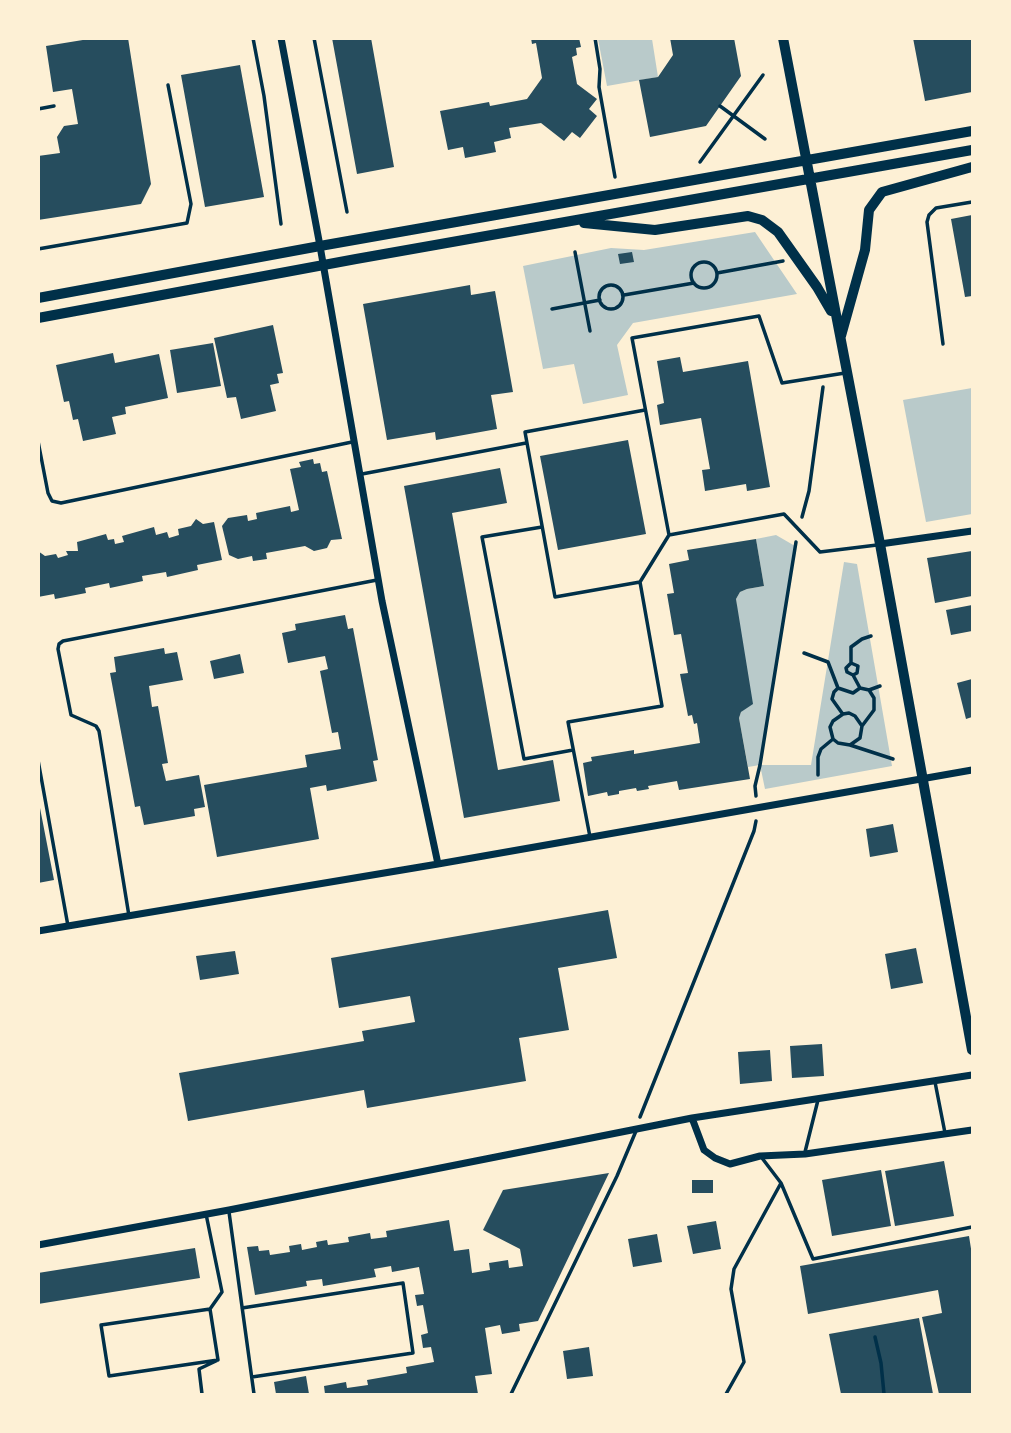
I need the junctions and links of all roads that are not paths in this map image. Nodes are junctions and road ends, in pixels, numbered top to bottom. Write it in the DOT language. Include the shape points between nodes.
graph roads {
  1 [pos="281,38"];
  2 [pos="783,38"];
  3 [pos="168,85"];
  4 [pos="54,106"];
  5 [pos="38,108"];
  6 [pos="972,131"];
  7 [pos="972,150"];
  8 [pos="806,162"];
  9 [pos="972,167"];
  10 [pos="809,180"];
  11 [pos="972,201"];
  12 [pos="570,222"];
  13 [pos="320,246"];
  14 [pos="38,249"];
  15 [pos="323,265"];
  16 [pos="38,298"];
  17 [pos="38,318"];
  18 [pos="836,319"];
  19 [pos="840,339"];
  20 [pos="943,344"];
  21 [pos="847,373"];
  22 [pos="645,410"];
  23 [pos="38,441"];
  24 [pos="354,442"];
  25 [pos="527,443"];
  26 [pos="40,455"];
  27 [pos="360,475"];
  28 [pos="542,527"];
  29 [pos="972,531"];
  30 [pos="670,535"];
  31 [pos="880,544"];
  32 [pos="379,580"];
  33 [pos="640,582"];
  34 [pos="573,750"];
  35 [pos="38,760"];
  36 [pos="972,771"];
  37 [pos="922,779"];
  38 [pos="45,796"];
  39 [pos="38,797"];
  40 [pos="590,838"];
  41 [pos="438,864"];
  42 [pos="129,916"];
  43 [pos="68,926"];
  44 [pos="38,931"];
  45 [pos="972,1050"];
  46 [pos="972,1075"];
  47 [pos="934,1080"];
  48 [pos="818,1100"];
  49 [pos="692,1118"];
  50 [pos="637,1129"];
  51 [pos="972,1130"];
  52 [pos="945,1133"];
  53 [pos="805,1154"];
  54 [pos="760,1156"];
  55 [pos="781,1183"];
  56 [pos="229,1210"];
  57 [pos="206,1214"];
  58 [pos="972,1227"];
  59 [pos="38,1245"];
  60 [pos="242,1308"];
  61 [pos="210,1309"];
  62 [pos="875,1336"];
  63 [pos="218,1360"];
  64 [pos="252,1377"];
  65 [pos="202,1395"];
  66 [pos="254,1395"];
  67 [pos="511,1395"];
  68 [pos="726,1395"];
  69 [pos="884,1395"];
  1 -- 13 [label="street"];
  2 -- 8 [label="main road"];
  3 -- 14 [label="lane" via="191,204 187,223"];
  4 -- 5 [label="lane"];
  6 -- 8 [label="main road"];
  7 -- 10 [label="main road"];
  8 -- 10 [label="main road"];
  8 -- 13 [label="main road"];
  9 -- 19 [label="main road" via="882,192 869,210 865,250"];
  10 -- 12 [label="main road"];
  10 -- 18 [label="main road"];
  11 -- 20 [label="lane" via="936,208 927,222"];
  12 -- 15 [label="main road"];
  12 -- 18 [label="main road" via="655,230 748,216 762,220 778,232"];
  13 -- 15 [label="street"];
  13 -- 16 [label="main road"];
  15 -- 17 [label="main road"];
  15 -- 24 [label="street"];
  18 -- 19 [label="main road"];
  19 -- 21 [label="main road"];
  21 -- 22 [label="lane" via="782,383 759,316 632,338"];
  21 -- 31 [label="main road"];
  22 -- 25 [label="lane" via="524,432"];
  22 -- 30 [label="lane"];
  23 -- 26 [label="lane"];
  24 -- 26 [label="lane" via="61,503 52,501 47,493"];
  24 -- 27 [label="street"];
  25 -- 27 [label="lane"];
  25 -- 28 [label="lane"];
  27 -- 32 [label="street"];
  28 -- 33 [label="lane" via="555,597"];
  28 -- 34 [label="lane" via="482,537 524,759"];
  29 -- 31 [label="street"];
  30 -- 31 [label="lane" via="784,514 820,552"];
  30 -- 33 [label="lane"];
  31 -- 37 [label="main road"];
  32 -- 41 [label="street"];
  32 -- 42 [label="lane" via="59,644 71,715 99,731"];
  33 -- 34 [label="lane" via="662,706 568,722"];
  34 -- 40 [label="lane"];
  35 -- 38 [label="lane"];
  36 -- 37 [label="street"];
  37 -- 40 [label="street"];
  37 -- 45 [label="main road"];
  38 -- 39 [label="lane"];
  38 -- 43 [label="lane"];
  40 -- 41 [label="street"];
  41 -- 42 [label="street"];
  42 -- 43 [label="street"];
  43 -- 44 [label="street"];
  46 -- 47 [label="street"];
  47 -- 48 [label="street"];
  47 -- 52 [label="lane"];
  48 -- 49 [label="street"];
  48 -- 53 [label="lane"];
  49 -- 50 [label="street"];
  49 -- 54 [label="street" via="704,1150 715,1158 730,1164"];
  50 -- 56 [label="street"];
  50 -- 67 [label="lane"];
  51 -- 52 [label="street"];
  52 -- 53 [label="street"];
  53 -- 54 [label="street"];
  54 -- 55 [label="lane"];
  55 -- 58 [label="lane" via="813,1259"];
  55 -- 68 [label="lane" via="734,1269 731,1289 744,1362"];
  56 -- 57 [label="street"];
  56 -- 60 [label="lane"];
  57 -- 59 [label="street"];
  57 -- 61 [label="lane" via="222,1292"];
  60 -- 64 [label="lane"];
  60 -- 64 [label="lane" via="403,1283 414,1353"];
  61 -- 63 [label="lane"];
  61 -- 63 [label="lane" via="101,1325 109,1376"];
  62 -- 69 [label="lane"];
  63 -- 65 [label="lane" via="199,1369"];
  64 -- 66 [label="lane"];
}
